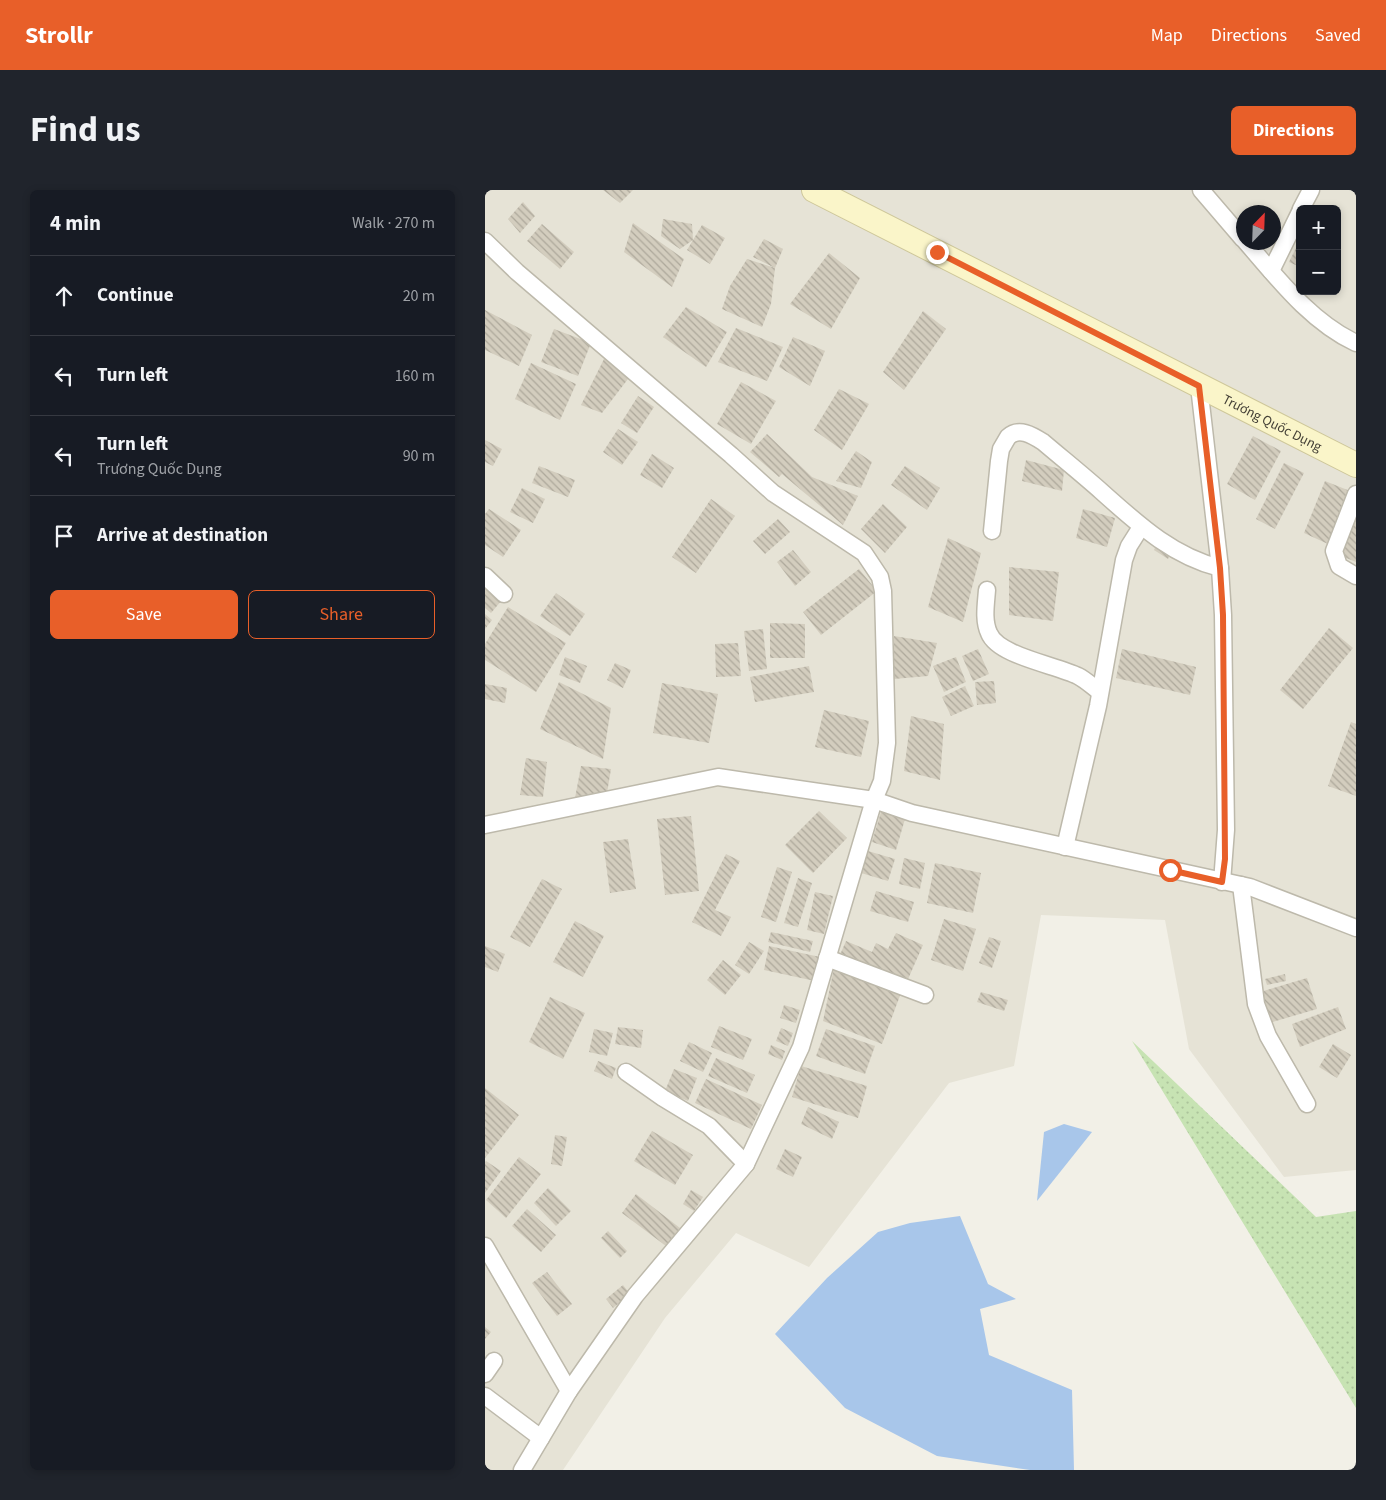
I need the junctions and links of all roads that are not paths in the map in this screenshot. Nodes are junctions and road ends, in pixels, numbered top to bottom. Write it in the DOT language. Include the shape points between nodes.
graph roads {
  1 [pos="814,190"];
  2 [pos="1201,190"];
  3 [pos="1311,190"];
  4 [pos="1303,205"];
  5 [pos="1296,220"];
  6 [pos="1236,231"];
  7 [pos="485,241"];
  8 [pos="1254,250"];
  9 [pos="1271,271"];
  10 [pos="1356,342"];
  11 [pos="1199,386"];
  12 [pos="1356,465"];
  13 [pos="1356,494"];
  14 [pos="1141,527"];
  15 [pos="992,531"];
  16 [pos="1220,568"];
  17 [pos="485,576"];
  18 [pos="1356,576"];
  19 [pos="987,590"];
  20 [pos="504,594"];
  21 [pos="1100,692"];
  22 [pos="873,800"];
  23 [pos="485,825"];
  24 [pos="1065,847"];
  25 [pos="1222,882"];
  26 [pos="1241,885"];
  27 [pos="1356,928"];
  28 [pos="827,958"];
  29 [pos="925,995"];
  30 [pos="626,1072"];
  31 [pos="1307,1104"];
  32 [pos="746,1164"];
  33 [pos="485,1246"];
  34 [pos="569,1390"];
  35 [pos="485,1396"];
  36 [pos="541,1438"];
  37 [pos="522,1470"];
  1 -- 11 [label="street, Trương Quốc Dụng"];
  2 -- 6 [label="street"];
  3 -- 4 [label="street"];
  5 -- 9 [label="street"];
  7 -- 22 [label="street" via="773,494 851,543 871,561 883,591 887,673 885,766"];
  8 -- 9 [label="street"];
  9 -- 10 [label="street" via="1316,315"];
  11 -- 12 [label="street, Trương Quốc Dụng"];
  11 -- 16 [label="street"];
  13 -- 18 [label="street" via="1334,551 1339,566"];
  14 -- 15 [label="street" via="1043,442 1020,432 1008,436 1001,449"];
  14 -- 16 [label="street" via="1186,557"];
  14 -- 21 [label="street" via="1124,560"];
  16 -- 25 [label="street" via="1225,705"];
  17 -- 20 [label="street"];
  19 -- 21 [label="street" via="987,626 995,641 1010,651 1078,676"];
  21 -- 24 [label="street"];
  22 -- 23 [label="street" via="718,777"];
  22 -- 24 [label="street" via="912,813"];
  22 -- 28 [label="street"];
  24 -- 25 [label="street"];
  25 -- 26 [label="street"];
  26 -- 27 [label="street"];
  26 -- 31 [label="street" via="1256,1004 1268,1036"];
  28 -- 29 [label="street"];
  28 -- 32 [label="street" via="801,1047"];
  30 -- 32 [label="street" via="709,1126"];
  32 -- 34 [label="street" via="635,1296"];
  33 -- 34 [label="street"];
  34 -- 36 [label="street"];
  35 -- 36 [label="street"];
  36 -- 37 [label="street"];
}
